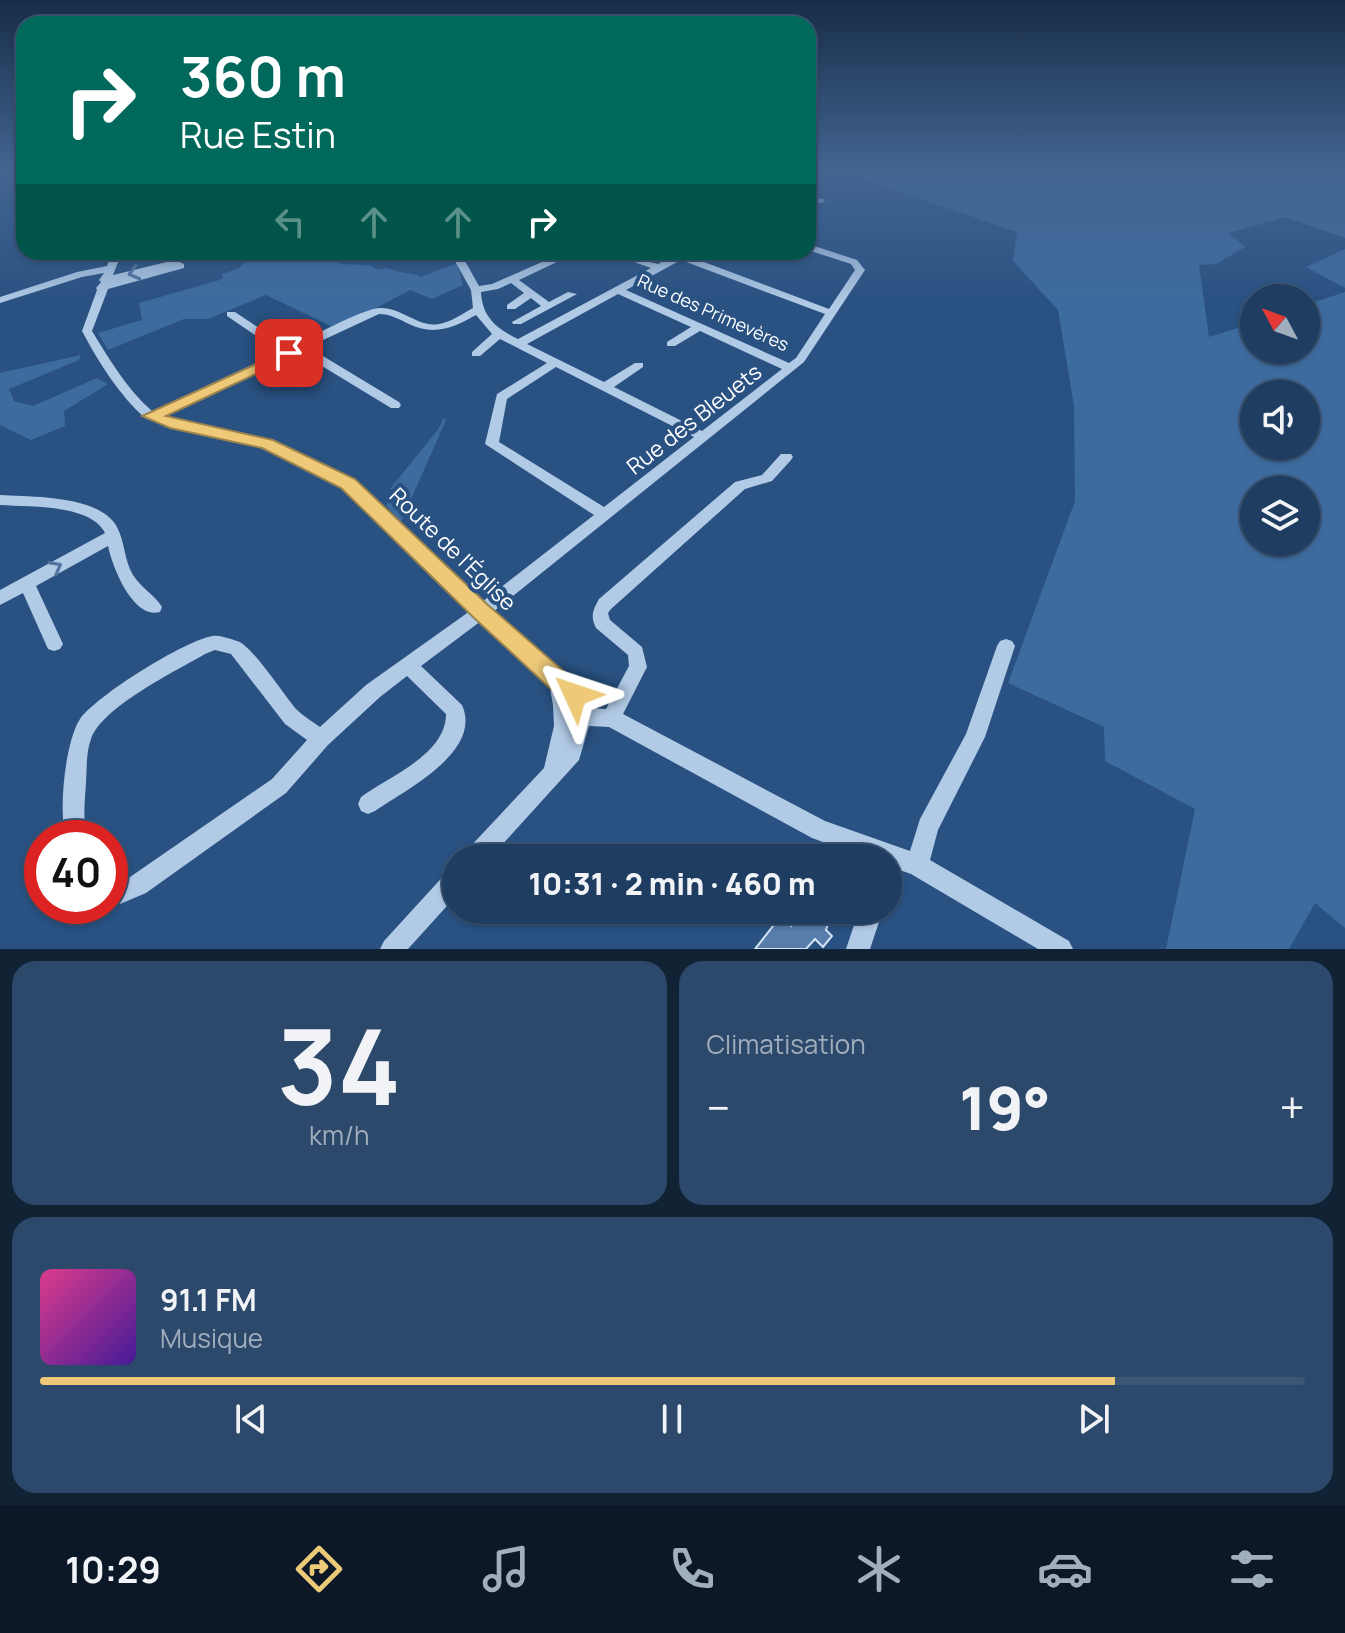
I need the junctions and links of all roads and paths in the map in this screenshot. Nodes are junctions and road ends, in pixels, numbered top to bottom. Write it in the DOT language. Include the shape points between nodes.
graph roads {
  1 [pos="816,250"];
  2 [pos="113,260"];
  3 [pos="459,260"];
  4 [pos="545,260"];
  5 [pos="555,260"];
  6 [pos="637,260"];
  7 [pos="673,260"];
  8 [pos="699,260"];
  9 [pos="550,262"];
  10 [pos="659,268"];
  11 [pos="105,279"];
  12 [pos="512,279"];
  13 [pos="476,290"];
  14 [pos="620,291"];
  15 [pos="531,293"];
  16 [pos="572,294"];
  17 [pos="0,300"];
  18 [pos="548,306"];
  19 [pos="511,307"];
  20 [pos="478,309"];
  21 [pos="831,313"];
  22 [pos="231,314"];
  23 [pos="517,322"];
  24 [pos="699,327"];
  25 [pos="499,334"];
  26 [pos="518,344"];
  27 [pos="671,344"];
  28 [pos="295,350"];
  29 [pos="476,354"];
  30 [pos="555,363"];
  31 [pos="639,365"];
  32 [pos="790,368"];
  33 [pos="605,387"];
  34 [pos="395,405"];
  35 [pos="151,416"];
  36 [pos="704,437"];
  37 [pos="786,457"];
  38 [pos="0,500"];
  39 [pos="605,515"];
  40 [pos="113,536"];
  41 [pos="26,583"];
  42 [pos="0,598"];
  43 [pos="154,607"];
  44 [pos="481,611"];
  45 [pos="54,644"];
  46 [pos="1006,646"];
  47 [pos="407,664"];
  48 [pos="611,718"];
  49 [pos="574,720"];
  50 [pos="321,739"];
  51 [pos="368,804"];
  52 [pos="73,820"];
  53 [pos="488,844"];
  54 [pos="854,844"];
  55 [pos="902,861"];
  56 [pos="917,865"];
  57 [pos="128,889"];
  58 [pos="442,894"];
  59 [pos="866,924"];
  60 [pos="392,949"];
  61 [pos="858,949"];
  62 [pos="1061,949"];
  1 -- 21 [label="street, Rue des Bleuets" via="860,267"];
  2 -- 11 [label="street"];
  3 -- 13 [label="street"];
  4 -- 9 [label="street"];
  5 -- 9 [label="street"];
  6 -- 10 [label="street"];
  7 -- 10 [label="street"];
  8 -- 21 [label="street"];
  9 -- 12 [label="street"];
  10 -- 14 [label="street"];
  11 -- 11 [label="street, one-way" via="179,269 181,266 175,263"];
  11 -- 17 [label="street" via="80,274"];
  11 -- 35 [label="street" via="87,331"];
  12 -- 13 [label="street"];
  12 -- 15 [label="street"];
  13 -- 20 [label="street"];
  14 -- 24 [label="street, Rue des Primevères"];
  14 -- 26 [label="street"];
  15 -- 18 [label="street"];
  15 -- 19 [label="street"];
  16 -- 18 [label="street"];
  18 -- 23 [label="street"];
  20 -- 25 [label="street"];
  20 -- 28 [label="street" via="430,328 392,311 377,311"];
  21 -- 32 [label="street, Rue des Bleuets"];
  22 -- 28 [label="street"];
  24 -- 27 [label="street"];
  24 -- 32 [label="street, Rue des Primevères"];
  25 -- 26 [label="street"];
  25 -- 29 [label="street"];
  26 -- 30 [label="street"];
  28 -- 34 [label="street"];
  28 -- 35 [label="street"];
  30 -- 33 [label="street"];
  30 -- 39 [label="street" via="501,397 492,444"];
  31 -- 33 [label="street"];
  32 -- 36 [label="street, Rue des Bleuets"];
  33 -- 36 [label="street"];
  35 -- 44 [label="street, Route de l'Église" via="267,444 348,483"];
  36 -- 39 [label="street, Rue des Bleuets"];
  37 -- 48 [label="street" via="767,478 740,485 605,604 602,623 636,652 638,667"];
  38 -- 40 [label="street" via="96,514"];
  39 -- 44 [label="street, Rue des Bleuets"];
  41 -- 40 [label="street, one-way"];
  40 -- 43 [label="street" via="122,570 137,594"];
  41 -- 42 [label="street"];
  41 -- 45 [label="street"];
  44 -- 47 [label="street, Rue des Bleuets"];
  44 -- 49 [label="street, Route de l'Église" via="558,683"];
  46 -- 56 [label="street" via="975,737 928,827"];
  47 -- 50 [label="street, Rue des Bleuets"];
  47 -- 51 [label="street" via="455,711 457,722 440,752"];
  48 -- 49 [label="street"];
  48 -- 54 [label="street"];
  49 -- 53 [label="street" via="552,774"];
  50 -- 52 [label="street" via="292,718 237,648 215,643 199,648 103,708 89,723 81,737"];
  50 -- 57 [label="street, Rue des Bleuets" via="279,786"];
  55 -- 56 [label="street"];
  56 -- 62 [label="street"];
  58 -- 60 [label="street"];
  59 -- 61 [label="street"];
}
